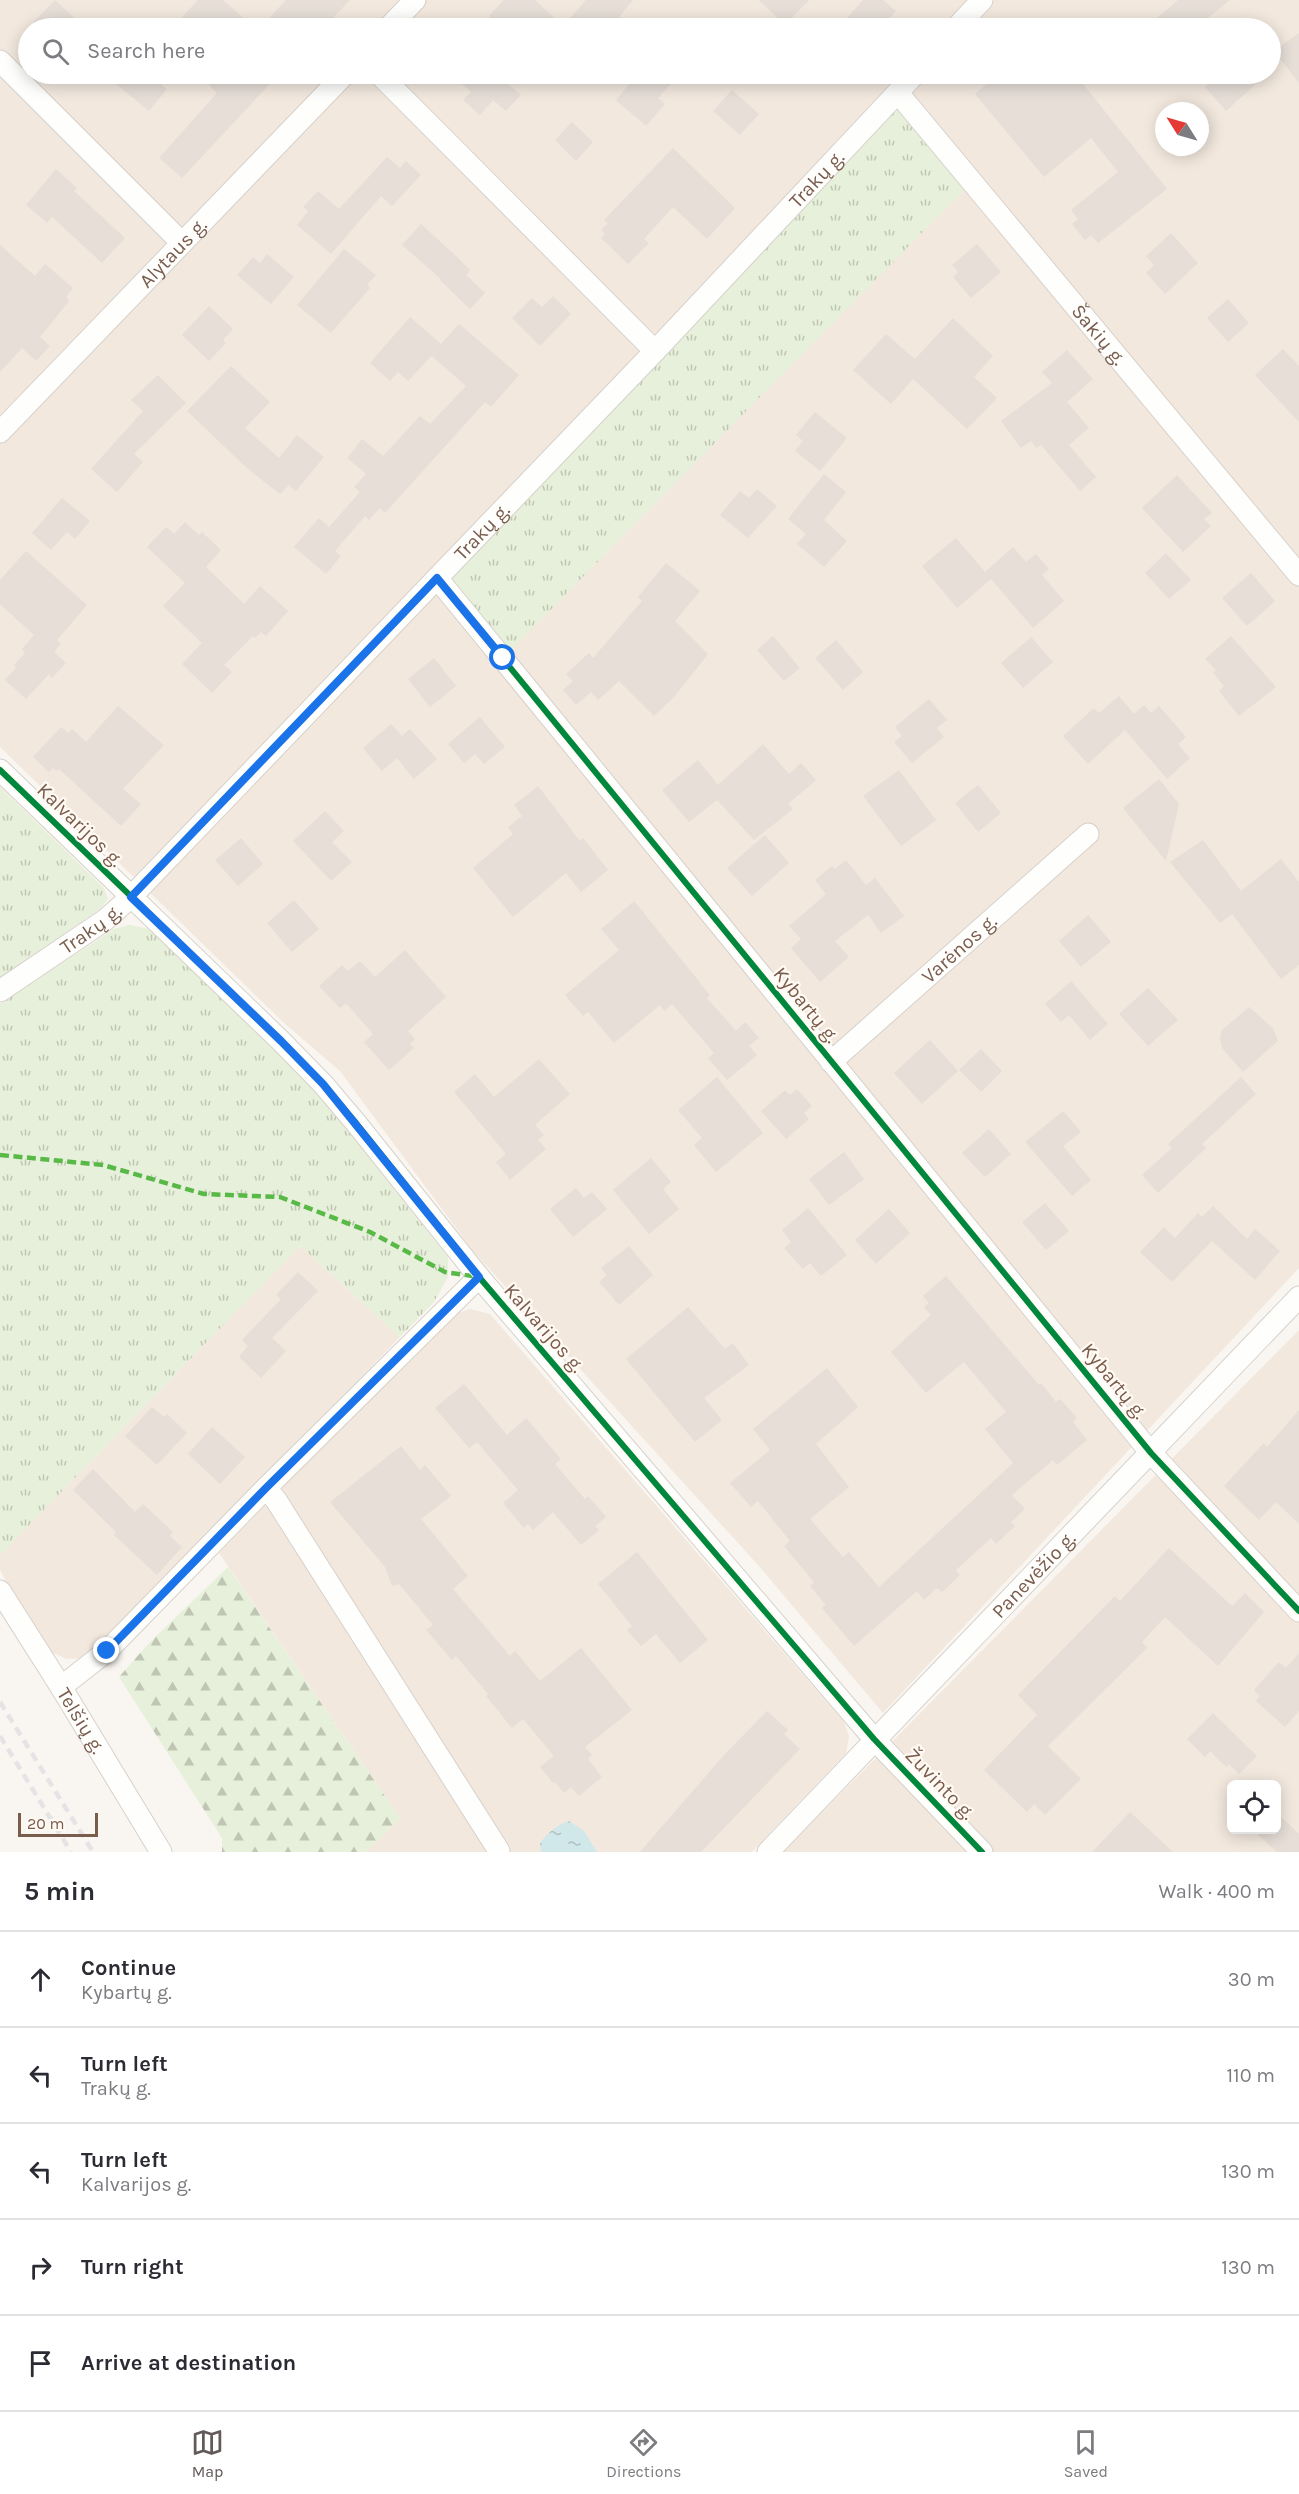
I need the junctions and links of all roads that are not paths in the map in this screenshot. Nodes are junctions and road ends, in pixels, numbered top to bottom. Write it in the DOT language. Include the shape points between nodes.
graph roads {
  1 [pos="416,0"];
  2 [pos="982,0"];
  3 [pos="398,18"];
  4 [pos="965,18"];
  5 [pos="0,61"];
  6 [pos="18,79"];
  7 [pos="23,84"];
  8 [pos="335,84"];
  9 [pos="388,84"];
  10 [pos="906,84"];
  11 [pos="898,93"];
  12 [pos="182,243"];
  13 [pos="655,351"];
  14 [pos="0,432"];
  15 [pos="1299,575"];
  16 [pos="437,578"];
  17 [pos="0,770"];
  18 [pos="1088,834"];
  19 [pos="131,897"];
  20 [pos="0,991"];
  21 [pos="831,1062"];
  22 [pos="479,1277"];
  23 [pos="1299,1298"];
  24 [pos="1151,1453"];
  25 [pos="266,1488"];
  26 [pos="0,1591"];
  27 [pos="1299,1611"];
  28 [pos="61,1687"];
  29 [pos="874,1739"];
  30 [pos="499,1851"];
  31 [pos="161,1852"];
  32 [pos="768,1852"];
  33 [pos="982,1852"];
  1 -- 3 [label="street"];
  2 -- 4 [label="street"];
  5 -- 6 [label="street"];
  7 -- 12 [label="street"];
  8 -- 12 [label="street, Alytaus g."];
  9 -- 13 [label="street"];
  10 -- 11 [label="street, Trakų g."];
  11 -- 13 [label="street, Trakų g."];
  11 -- 15 [label="street, Šakių g."];
  12 -- 14 [label="street, Alytaus g."];
  13 -- 16 [label="street, Trakų g."];
  16 -- 19 [label="street, Trakų g."];
  16 -- 21 [label="street, Kybartų g."];
  17 -- 19 [label="street, Kalvarijos g."];
  18 -- 21 [label="street, Varėnos g."];
  19 -- 20 [label="street, Trakų g." via="105,920"];
  19 -- 22 [label="street, Kalvarijos g." via="323,1084"];
  21 -- 24 [label="street, Kybartų g."];
  22 -- 25 [label="street"];
  22 -- 29 [label="street, Kalvarijos g."];
  23 -- 24 [label="street, Panevėžio g."];
  24 -- 27 [label="street, Kybartų g."];
  24 -- 29 [label="street, Panevėžio g."];
  25 -- 28 [label="street" via="107,1651"];
  25 -- 30 [label="street"];
  26 -- 28 [label="street, Telšių g."];
  28 -- 31 [label="street, Telšių g."];
  29 -- 32 [label="street, Panevėžio g."];
  29 -- 33 [label="street, Žuvinto g."];
}
